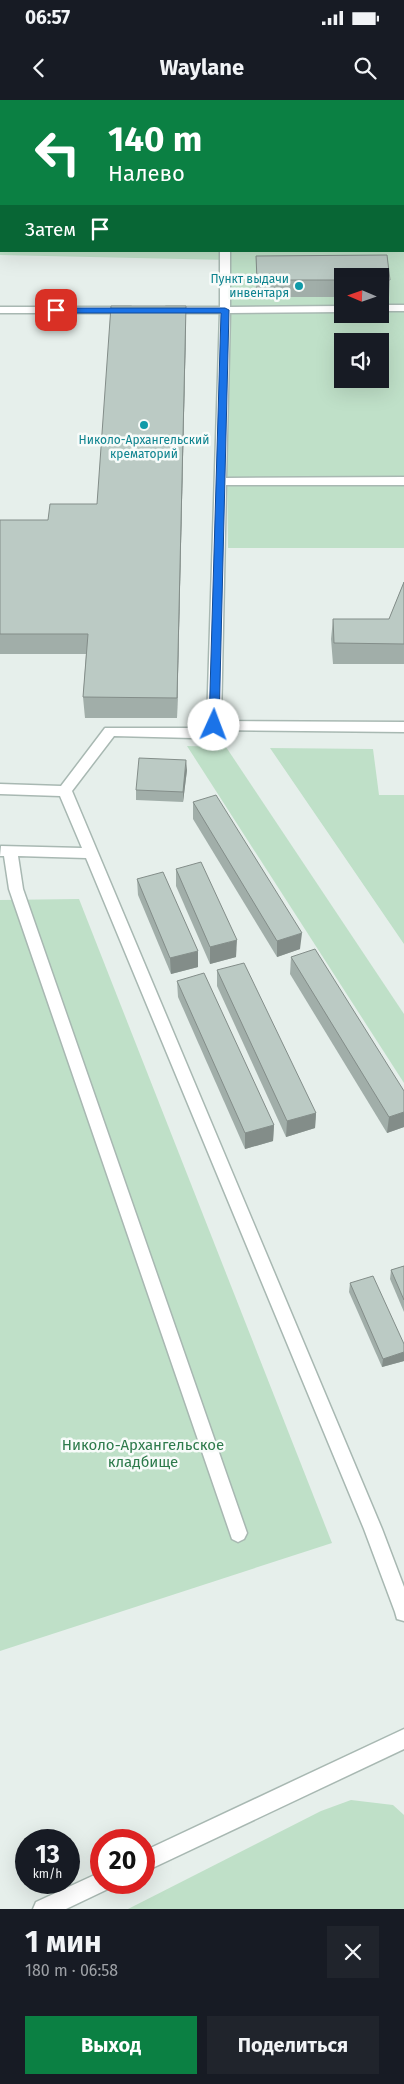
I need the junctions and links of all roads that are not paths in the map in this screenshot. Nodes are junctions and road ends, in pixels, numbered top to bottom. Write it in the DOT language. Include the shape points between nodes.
graph roads {
  1 [pos="225,252"];
  2 [pos="389,308"];
  3 [pos="404,308"];
  4 [pos="334,309"];
  5 [pos="0,310"];
  6 [pos="225,310"];
  7 [pos="221,482"];
  8 [pos="404,482"];
  9 [pos="214,725"];
  10 [pos="404,727"];
  11 [pos="0,789"];
  12 [pos="65,791"];
  13 [pos="5,851"];
  14 [pos="92,853"];
  15 [pos="238,1533"];
  16 [pos="404,1612"];
  17 [pos="404,1739"];
  18 [pos="155,1857"];
  19 [pos="90,1887"];
  20 [pos="43,1909"];
  1 -- 6 [label="lane"];
  2 -- 3 [label="lane"];
  4 -- 6 [label="lane"];
  5 -- 6 [label="lane"];
  6 -- 7 [label="lane"];
  7 -- 8 [label="lane"];
  7 -- 9 [label="lane"];
  9 -- 10 [label="lane"];
  9 -- 12 [label="lane" via="193,733 110,731"];
  11 -- 12 [label="lane"];
  12 -- 14 [label="lane"];
  13 -- 14 [label="lane"];
  13 -- 15 [label="lane"];
  14 -- 16 [label="lane" via="373,1529"];
  17 -- 18 [label="lane"];
  19 -- 20 [label="lane"];
}
